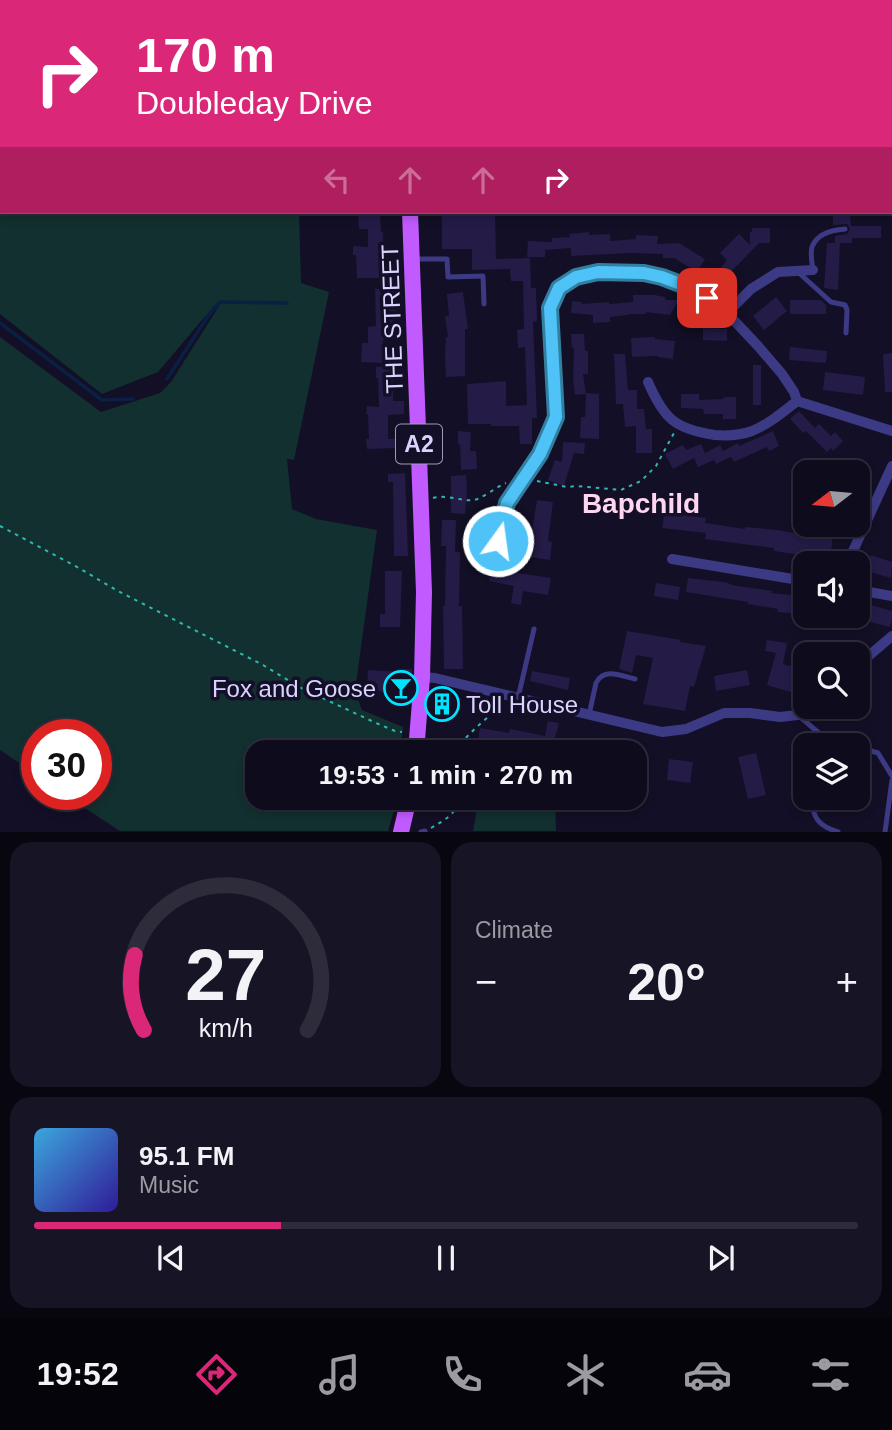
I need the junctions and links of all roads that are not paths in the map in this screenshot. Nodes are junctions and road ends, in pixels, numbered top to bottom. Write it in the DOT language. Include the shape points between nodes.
graph roads {
  1 [pos="410,214"];
  2 [pos="845,229"];
  3 [pos="412,260"];
  4 [pos="813,270"];
  5 [pos="797,271"];
  6 [pos="484,304"];
  7 [pos="727,313"];
  8 [pos="846,333"];
  9 [pos="648,382"];
  10 [pos="797,401"];
  11 [pos="892,431"];
  12 [pos="892,466"];
  13 [pos="498,541"];
  14 [pos="853,551"];
  15 [pos="672,559"];
  16 [pos="793,578"];
  17 [pos="870,592"];
  18 [pos="892,596"];
  19 [pos="534,629"];
  20 [pos="892,636"];
  21 [pos="870,655"];
  22 [pos="422,677"];
  23 [pos="635,679"];
  24 [pos="518,698"];
  25 [pos="589,715"];
  26 [pos="793,716"];
  27 [pos="803,719"];
  28 [pos="819,733"];
  29 [pos="417,740"];
  30 [pos="870,750"];
  31 [pos="892,778"];
  32 [pos="406,810"];
  33 [pos="415,810"];
  34 [pos="813,810"];
  35 [pos="401,831"];
  36 [pos="412,831"];
  37 [pos="838,831"];
  38 [pos="885,831"];
  1 -- 3 [label="main road, THE STREET / A2"];
  2 -- 4 [label="lane" via="825,233 813,245"];
  3 -- 6 [label="lane" via="447,259 448,277 483,276"];
  3 -- 22 [label="main road, THE STREET / A2" via="422,502"];
  4 -- 5 [label="street"];
  5 -- 7 [label="street" via="778,272 762,281"];
  5 -- 8 [label="lane" via="831,302 845,305"];
  7 -- 10 [label="street" via="782,374"];
  7 -- 13 [label="street" via="683,285 644,273 598,272 576,277 559,288 550,308 556,417 540,454 507,503"];
  9 -- 10 [label="street" via="661,409 676,424 726,436 767,424"];
  10 -- 11 [label="street"];
  12 -- 14 [label="street"];
  15 -- 16 [label="street"];
  17 -- 18 [label="street"];
  19 -- 24 [label="lane"];
  20 -- 21 [label="street"];
  22 -- 24 [label="street"];
  22 -- 29 [label="main road, A2"];
  23 -- 25 [label="lane" via="614,674 598,678"];
  24 -- 25 [label="street"];
  25 -- 26 [label="street" via="662,732 686,729 724,713"];
  27 -- 28 [label="lane"];
  30 -- 31 [label="lane" via="878,753"];
  31 -- 38 [label="lane"];
  32 -- 35 [label="main road"];
  33 -- 36 [label="main road"];
  34 -- 37 [label="lane" via="814,817"];
}
